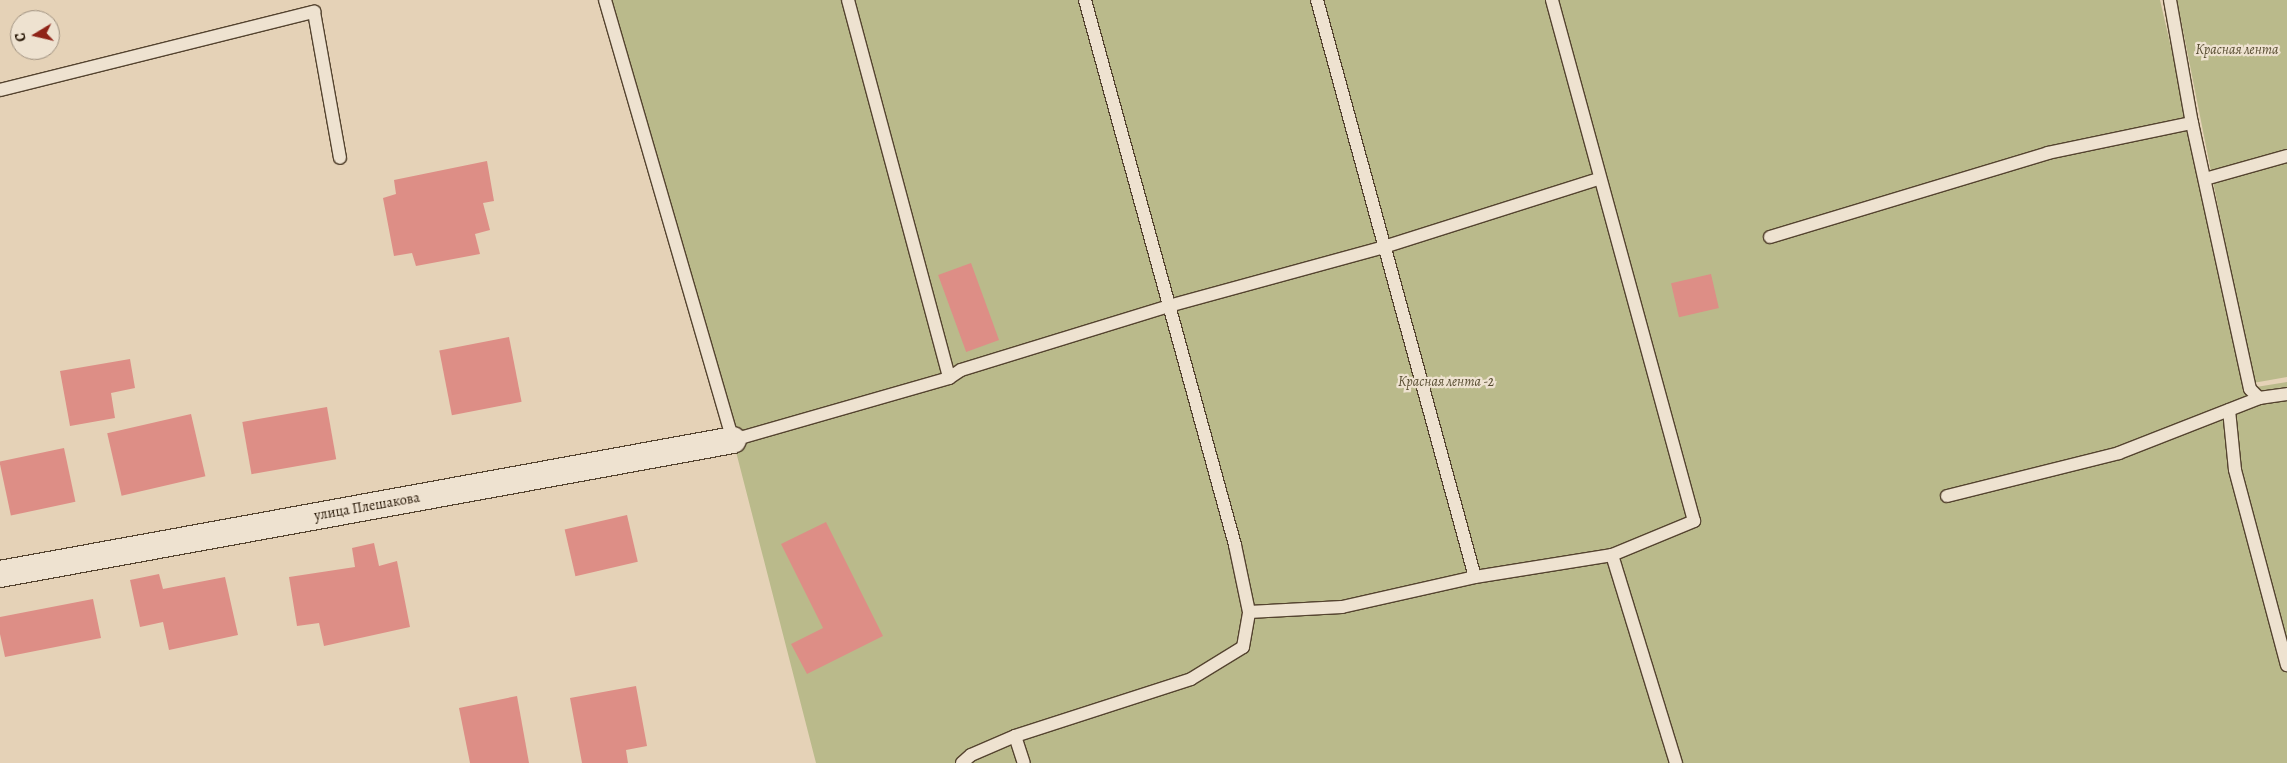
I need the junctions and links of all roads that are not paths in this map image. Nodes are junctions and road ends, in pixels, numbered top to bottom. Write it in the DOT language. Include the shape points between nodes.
graph roads {
  1 [pos="605,0"];
  2 [pos="848,0"];
  3 [pos="1084,0"];
  4 [pos="1317,0"];
  5 [pos="1552,0"];
  6 [pos="2170,0"];
  7 [pos="0,90"];
  8 [pos="2192,123"];
  9 [pos="2287,156"];
  10 [pos="340,158"];
  11 [pos="1599,179"];
  12 [pos="2205,180"];
  13 [pos="1770,237"];
  14 [pos="1384,247"];
  15 [pos="1169,306"];
  16 [pos="949,378"];
  17 [pos="2287,394"];
  18 [pos="2259,398"];
  19 [pos="2229,410"];
  20 [pos="733,440"];
  21 [pos="1947,496"];
  22 [pos="1612,555"];
  23 [pos="0,574"];
  24 [pos="1476,577"];
  25 [pos="1249,612"];
  26 [pos="2287,665"];
  27 [pos="1015,736"];
  28 [pos="962,763"];
  29 [pos="1024,763"];
  30 [pos="1676,763"];
  1 -- 20 [label="lane"];
  2 -- 16 [label="lane"];
  3 -- 15 [label="lane"];
  4 -- 14 [label="lane"];
  5 -- 11 [label="lane"];
  6 -- 8 [label="lane"];
  7 -- 10 [label="lane" via="314,12"];
  8 -- 12 [label="lane"];
  8 -- 13 [label="lane" via="2048,153"];
  9 -- 12 [label="lane"];
  11 -- 14 [label="lane"];
  11 -- 22 [label="lane" via="1694,521"];
  12 -- 18 [label="lane" via="2250,388"];
  14 -- 15 [label="lane"];
  14 -- 24 [label="lane"];
  15 -- 16 [label="lane" via="961,370"];
  15 -- 25 [label="lane" via="1235,545"];
  16 -- 20 [label="lane"];
  17 -- 18 [label="lane"];
  18 -- 19 [label="lane"];
  19 -- 21 [label="lane" via="2119,454"];
  19 -- 26 [label="lane" via="2236,470"];
  20 -- 23 [label="street, улица Плешакова"];
  22 -- 24 [label="lane"];
  22 -- 30 [label="lane"];
  24 -- 25 [label="lane" via="1342,607"];
  25 -- 27 [label="lane" via="1243,647 1191,679"];
  27 -- 28 [label="lane" via="971,755"];
  27 -- 29 [label="lane"];
}
